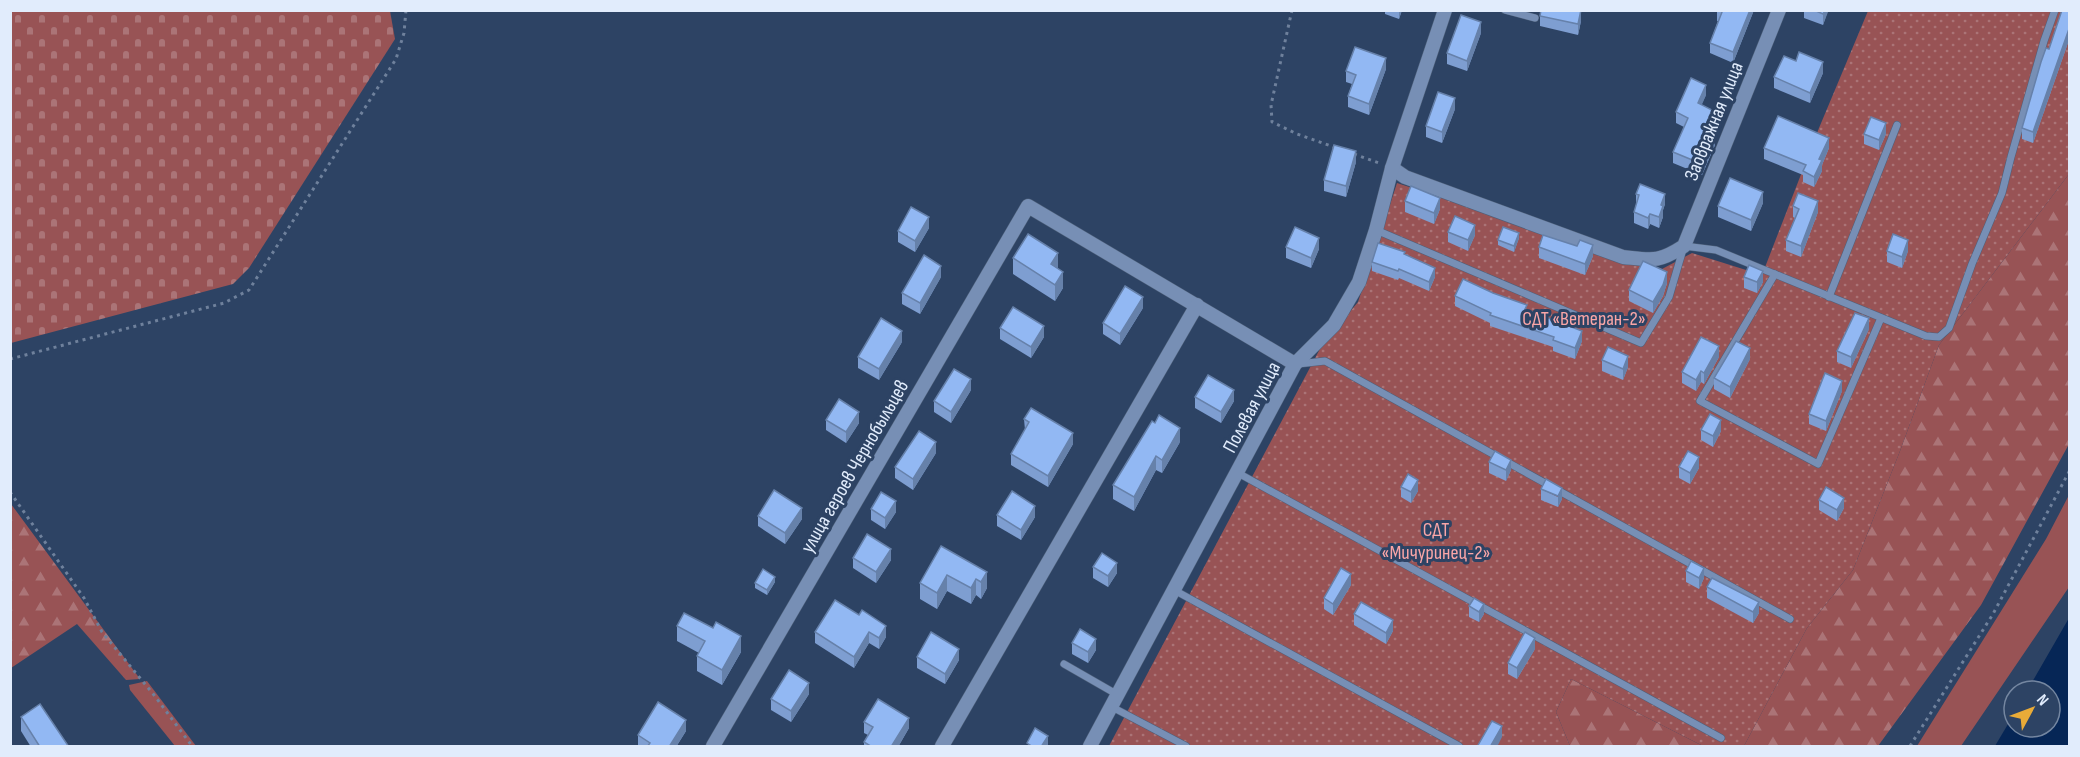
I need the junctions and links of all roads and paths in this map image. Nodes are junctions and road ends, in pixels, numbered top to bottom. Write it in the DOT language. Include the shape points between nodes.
graph roads {
  1 [pos="406,10"];
  2 [pos="1292,10"];
  3 [pos="1445,10"];
  4 [pos="1505,10"];
  5 [pos="1779,10"];
  6 [pos="2055,10"];
  7 [pos="1536,18"];
  8 [pos="1897,125"];
  9 [pos="1339,149"];
  10 [pos="1350,153"];
  11 [pos="1392,168"];
  12 [pos="1376,230"];
  13 [pos="1684,246"];
  14 [pos="1775,274"];
  15 [pos="1829,297"];
  16 [pos="1197,305"];
  17 [pos="1881,318"];
  18 [pos="10,359"];
  19 [pos="1295,364"];
  20 [pos="2070,470"];
  21 [pos="1238,473"];
  22 [pos="10,492"];
  23 [pos="1174,590"];
  24 [pos="1790,619"];
  25 [pos="1064,664"];
  26 [pos="1115,701"];
  27 [pos="1721,738"];
  28 [pos="192,747"];
  29 [pos="713,747"];
  30 [pos="942,747"];
  31 [pos="1090,747"];
  32 [pos="1186,747"];
  33 [pos="1459,747"];
  34 [pos="1910,747"];
  1 -- 18 [label="path" via="396,59 249,290 224,303"];
  2 -- 9 [label="path" via="1271,105 1272,122"];
  3 -- 11 [label="street, Полевая улица"];
  4 -- 7 [label="lane"];
  5 -- 13 [label="street, Заовражная улица"];
  6 -- 17 [label="lane" via="2002,193 1949,328 1939,337 1926,336"];
  8 -- 15 [label="lane"];
  10 -- 11 [label="path"];
  11 -- 12 [label="street, Полевая улица"];
  11 -- 13 [label="street" via="1405,177 1623,257 1666,258"];
  12 -- 13 [label="lane" via="1641,343 1669,297"];
  12 -- 19 [label="street, Полевая улица" via="1359,282 1334,326"];
  13 -- 14 [label="lane" via="1716,250"];
  14 -- 15 [label="lane"];
  14 -- 17 [label="lane" via="1700,401 1818,464"];
  15 -- 17 [label="lane"];
  16 -- 19 [label="street"];
  16 -- 29 [label="street, улица героев Чернобыльцев" via="1028,206"];
  16 -- 30 [label="street"];
  19 -- 21 [label="street, Полевая улица"];
  19 -- 24 [label="lane" via="1325,361"];
  20 -- 34 [label="path" via="1993,614"];
  21 -- 23 [label="street, Полевая улица"];
  21 -- 27 [label="lane"];
  22 -- 28 [label="path" via="84,598 102,632"];
  23 -- 26 [label="street, Полевая улица"];
  23 -- 33 [label="lane"];
  25 -- 26 [label="lane"];
  26 -- 31 [label="street, Полевая улица"];
  26 -- 32 [label="lane"];
}
